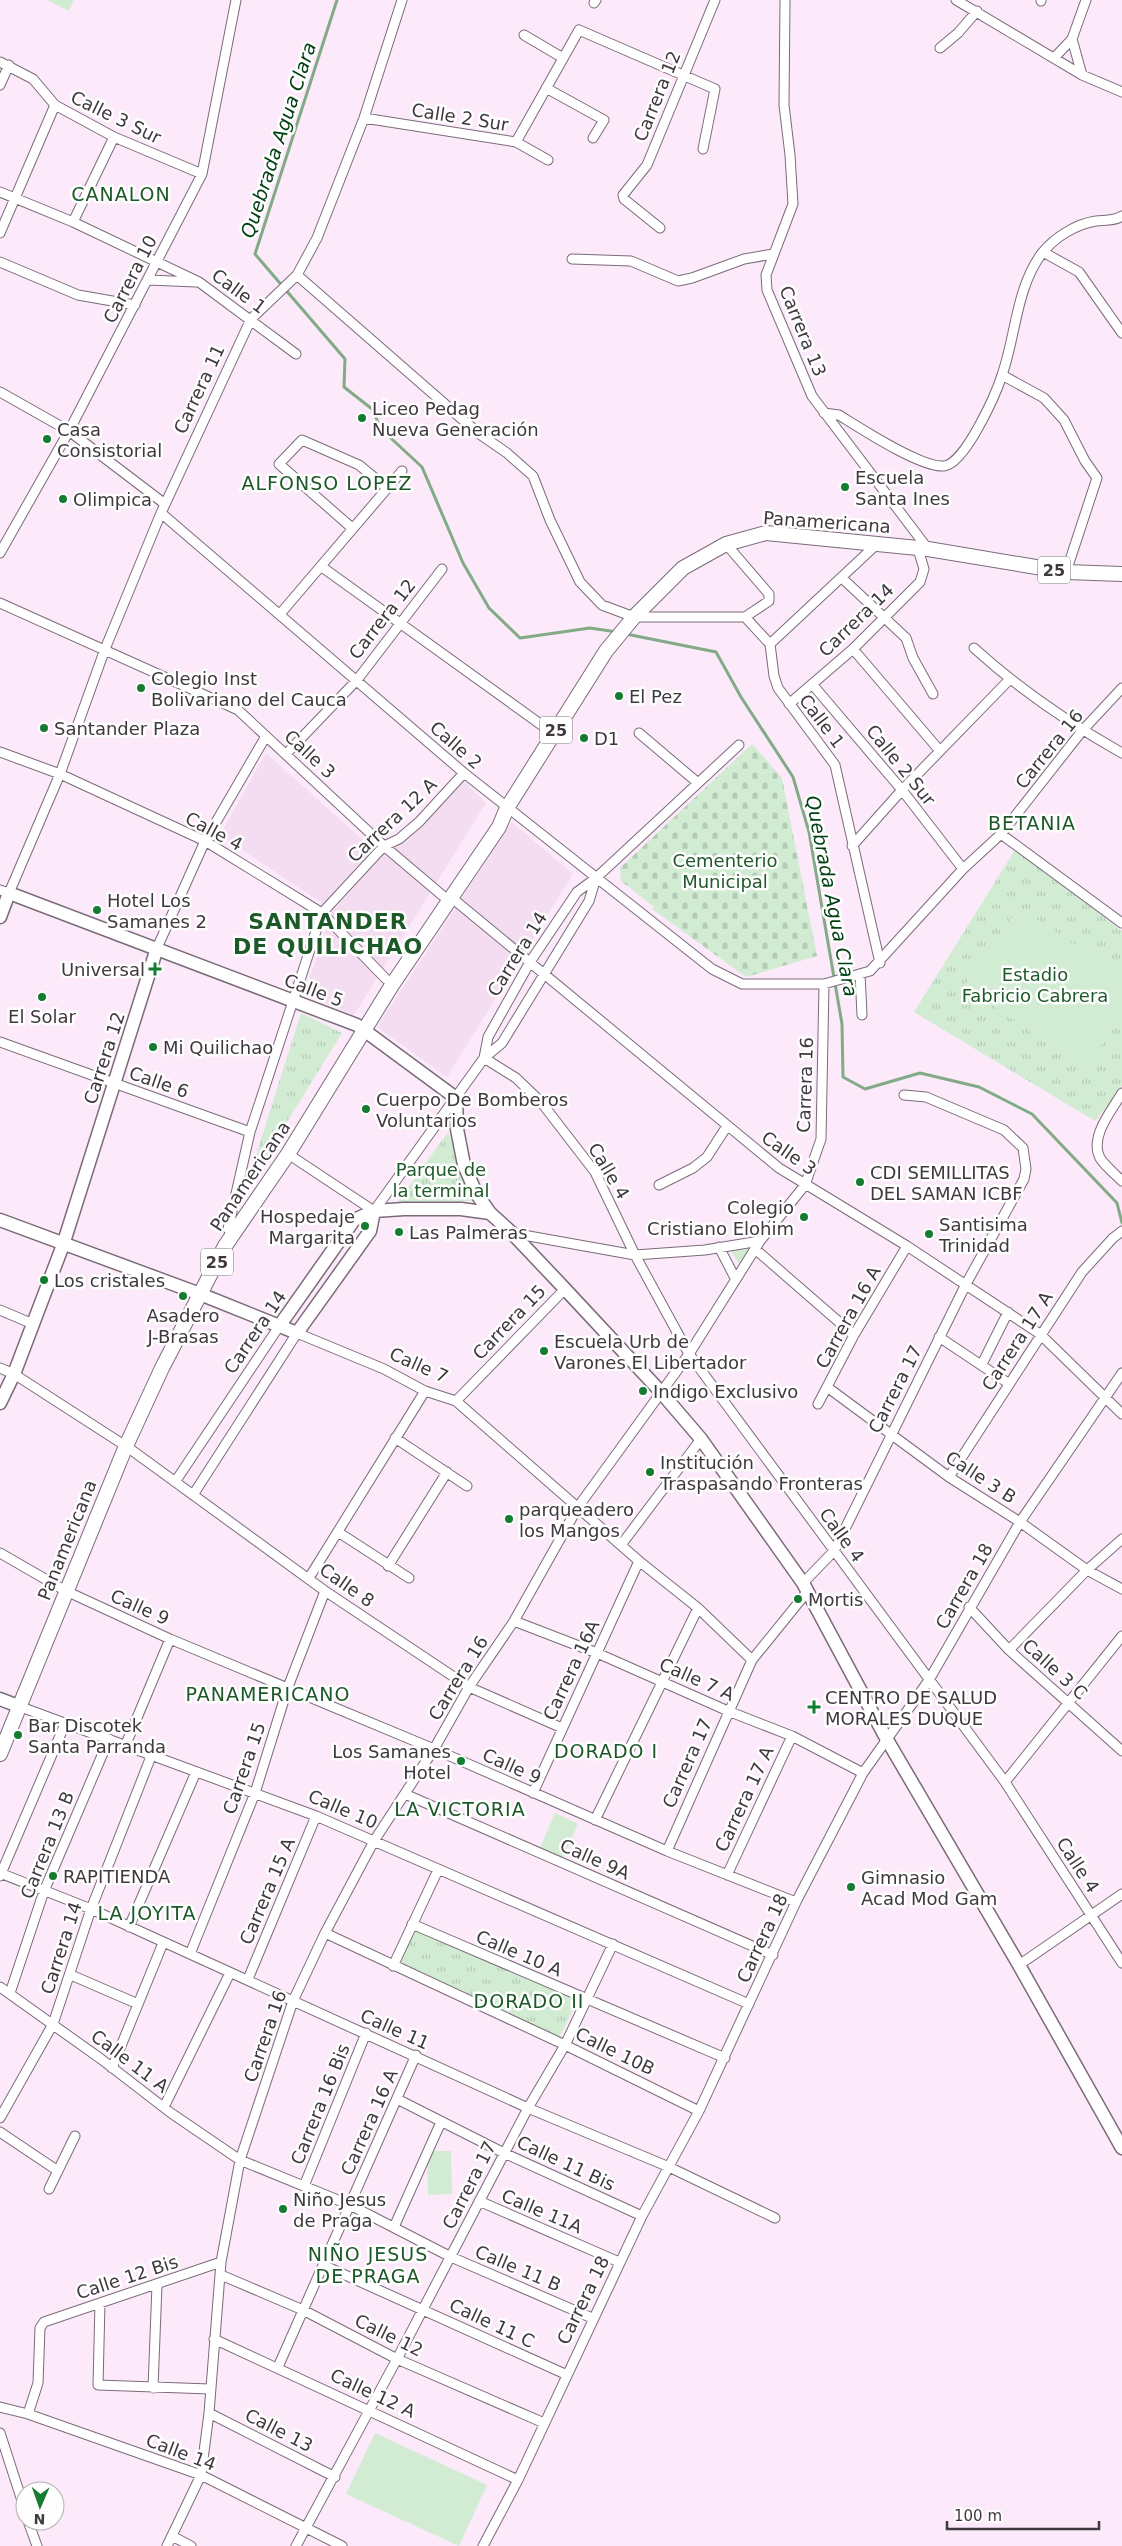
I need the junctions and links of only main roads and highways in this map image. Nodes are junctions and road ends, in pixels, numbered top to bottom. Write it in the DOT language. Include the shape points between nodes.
graph roads {
  1 [pos="1122,574"];
  2 [pos="447,897"];
  3 [pos="360,1028"];
  4 [pos="196,1292"];
  5 [pos="18,1705"];
  6 [pos="0,1738"];
  7 [pos="0,1754"];
  1 -- 2 [label="main road, Panamericana / 25" via="1066,572 923,549 766,532 726,544 683,568 606,651 507,808 499,826"];
  2 -- 3 [label="main road, Panamericana / 25"];
  2 -- 3 [label="main road, Panamericana / 25" via="386,979"];
  3 -- 4 [label="main road, Panamericana / 25" via="288,1154"];
  3 -- 4 [label="main road, Panamericana / 25" via="228,1229"];
  4 -- 5 [label="main road, Panamericana / 25" via="124,1444"];
  5 -- 6 [label="main road, Panamericana / 25"];
  5 -- 7 [label="main road, Panamericana / 25"];
}
